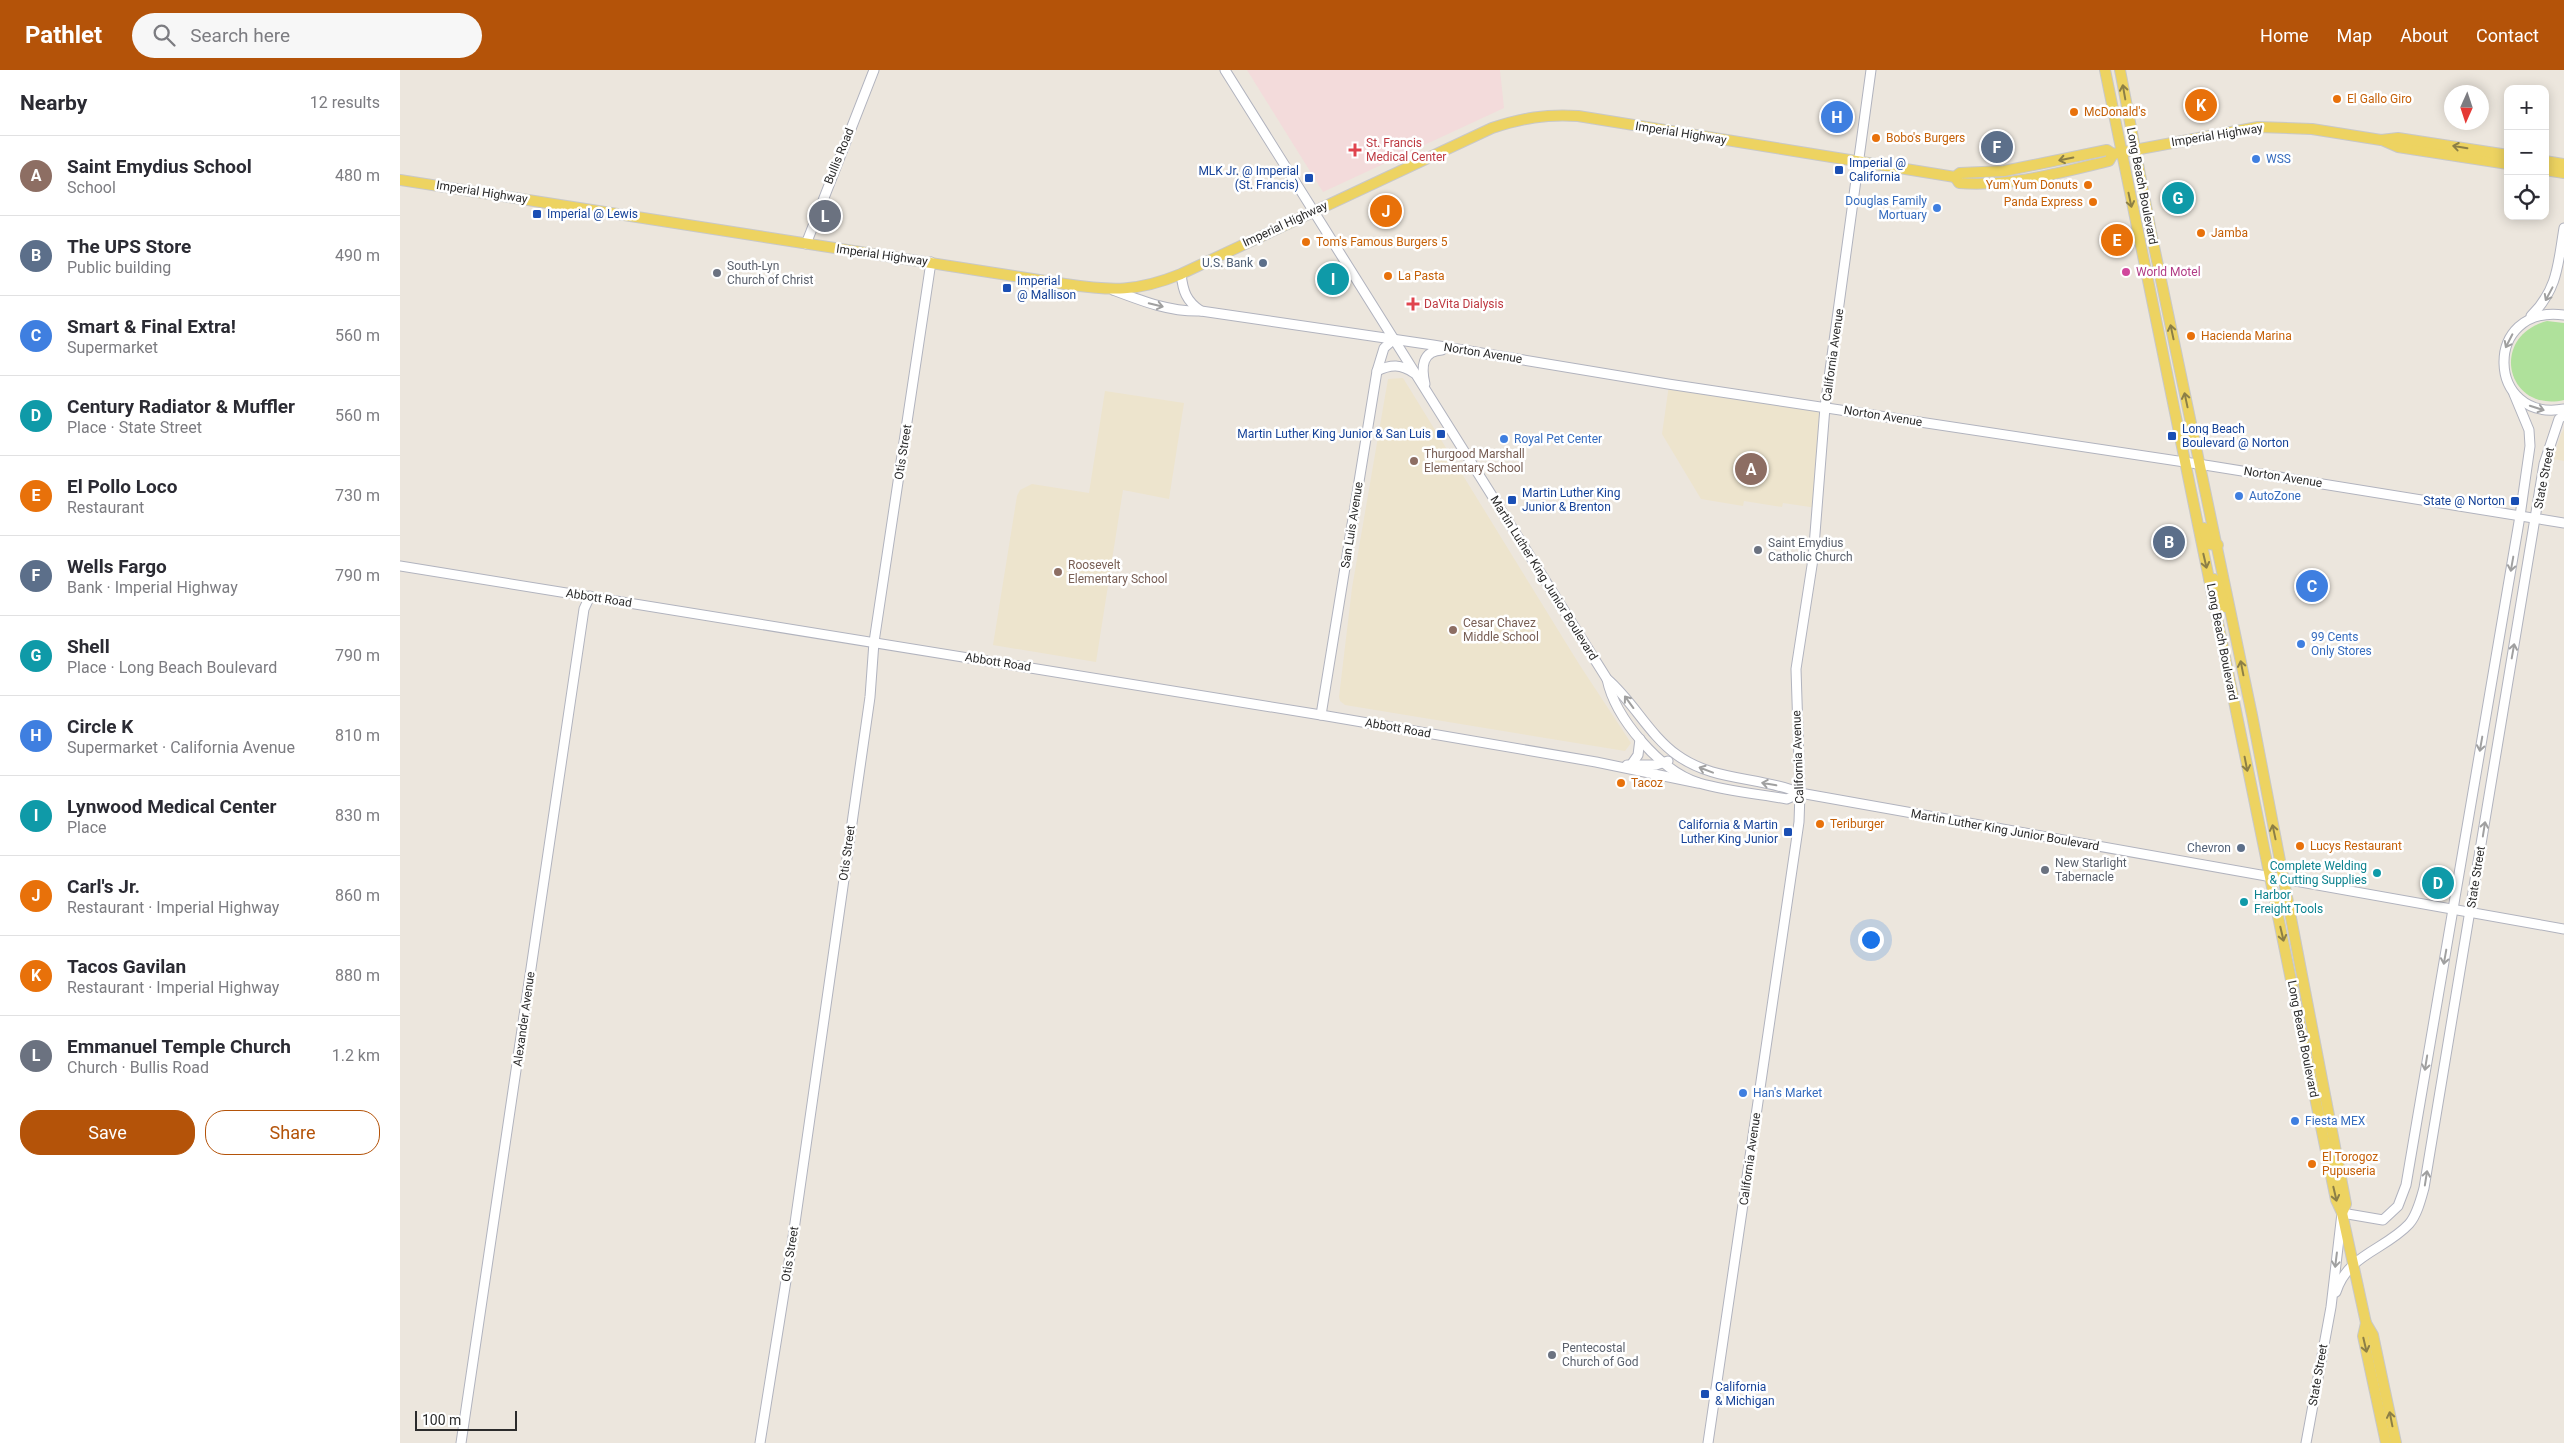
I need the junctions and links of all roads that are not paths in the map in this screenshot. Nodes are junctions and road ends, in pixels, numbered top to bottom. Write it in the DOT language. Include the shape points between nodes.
graph roads {
  1 [pos="874,70"];
  2 [pos="1225,70"];
  3 [pos="1871,70"];
  4 [pos="2105,70"];
  5 [pos="2120,70"];
  6 [pos="2381,140"];
  7 [pos="2134,149"];
  8 [pos="2116,153"];
  9 [pos="2504,154"];
  10 [pos="2549,162"];
  11 [pos="1859,163"];
  12 [pos="2504,163"];
  13 [pos="2564,164"];
  14 [pos="2549,171"];
  15 [pos="2564,173"];
  16 [pos="400,180"];
  17 [pos="1315,210"];
  18 [pos="2564,228"];
  19 [pos="806,244"];
  20 [pos="931,262"];
  21 [pos="1182,274"];
  22 [pos="1113,290"];
  23 [pos="1201,311"];
  24 [pos="2564,315"];
  25 [pos="2527,320"];
  26 [pos="1394,339"];
  27 [pos="1461,350"];
  28 [pos="1377,371"];
  29 [pos="1415,373"];
  30 [pos="1426,391"];
  31 [pos="2514,394"];
  32 [pos="1825,407"];
  33 [pos="2564,409"];
  34 [pos="2564,415"];
  35 [pos="2184,462"];
  36 [pos="2200,464"];
  37 [pos="2194,510"];
  38 [pos="2520,516"];
  39 [pos="2536,519"];
  40 [pos="2564,523"];
  41 [pos="2218,546"];
  42 [pos="400,566"];
  43 [pos="2209,579"];
  44 [pos="590,596"];
  45 [pos="2230,610"];
  46 [pos="874,642"];
  47 [pos="1607,679"];
  48 [pos="2489,696"];
  49 [pos="2504,699"];
  50 [pos="1321,715"];
  51 [pos="1640,739"];
  52 [pos="1677,756"];
  53 [pos="1596,762"];
  54 [pos="1665,763"];
  55 [pos="1631,765"];
  56 [pos="1698,783"];
  57 [pos="1800,793"];
  58 [pos="2270,877"];
  59 [pos="2284,880"];
  60 [pos="2453,909"];
  61 [pos="2470,912"];
  62 [pos="2564,929"];
  63 [pos="2342,1213"];
  64 [pos="2353,1264"];
  65 [pos="2331,1307"];
  66 [pos="2366,1324"];
  67 [pos="461,1443"];
  68 [pos="760,1443"];
  69 [pos="1708,1443"];
  70 [pos="2306,1443"];
  71 [pos="2386,1443"];
  72 [pos="2396,1443"];
  1 -- 19 [label="main road, Bullis Road"];
  2 -- 17 [label="main road, Martin Luther King Junior Boulevard"];
  3 -- 11 [label="main road, California Avenue"];
  4 -- 8 [label="main road, Long Beach Boulevard"];
  7 -- 5 [label="main road, Long Beach Boulevard, one-way"];
  6 -- 7 [label="main road, Imperial Highway" via="2312,129 2258,127"];
  9 -- 6 [label="main road, Imperial Highway, one-way" via="2398,138"];
  6 -- 12 [label="main road, Imperial Highway" via="2398,147"];
  7 -- 8 [label="main road, Imperial Highway"];
  36 -- 7 [label="main road, Long Beach Boulevard, one-way"];
  8 -- 11 [label="main road, Imperial Highway" via="2110,161 1997,185 1959,183 1955,177"];
  8 -- 35 [label="main road, Long Beach Boulevard, one-way"];
  10 -- 13 [label="main road"];
  11 -- 17 [label="main road, Imperial Highway" via="1585,117 1543,115 1492,128"];
  11 -- 32 [label="main road, California Avenue"];
  14 -- 15 [label="main road"];
  16 -- 19 [label="main road, Imperial Highway"];
  17 -- 21 [label="main road, Imperial Highway"];
  17 -- 26 [label="main road, Martin Luther King Junior Boulevard"];
  18 -- 25 [label="main road, one-way" via="2552,288 2544,303"];
  19 -- 20 [label="main road, Imperial Highway"];
  20 -- 22 [label="main road, Imperial Highway"];
  20 -- 46 [label="main road, Otis Street"];
  21 -- 22 [label="main road, Imperial Highway" via="1138,288"];
  21 -- 23 [label="main road" via="1185,295 1190,304"];
  22 -- 23 [label="main road, Norton Avenue, one-way" via="1150,304 1186,312"];
  23 -- 26 [label="main road, Norton Avenue"];
  24 -- 25 [label="main road" via="2539,315"];
  25 -- 31 [label="main road, State Street, one-way" via="2508,340 2503,355 2503,370"];
  26 -- 27 [label="main road, Norton Avenue"];
  26 -- 28 [label="main road, San Luis Avenue" via="1384,348"];
  26 -- 29 [label="main road, Martin Luther King Junior Boulevard"];
  27 -- 30 [label="main road" via="1440,350 1425,356 1422,369"];
  27 -- 32 [label="main road, Norton Avenue"];
  28 -- 29 [label="main road" via="1396,365"];
  28 -- 50 [label="main road, San Luis Avenue"];
  29 -- 30 [label="main road, Martin Luther King Junior Boulevard"];
  30 -- 47 [label="main road, Martin Luther King Junior Boulevard"];
  31 -- 33 [label="main road, one-way" via="2536,409"];
  31 -- 38 [label="main road, State Street" via="2529,430 2530,446"];
  32 -- 35 [label="main road, Norton Avenue"];
  32 -- 57 [label="main road, California Avenue" via="1816,534 1796,669"];
  34 -- 39 [label="main road, State Street" via="2559,419 2548,450"];
  35 -- 36 [label="main road, Norton Avenue"];
  35 -- 37 [label="main road, Long Beach Boulevard"];
  36 -- 38 [label="main road, Norton Avenue"];
  36 -- 41 [label="main road, Long Beach Boulevard"];
  37 -- 41 [label="main road" via="2200,515 2208,544"];
  37 -- 43 [label="main road, Long Beach Boulevard, one-way"];
  38 -- 39 [label="main road, Norton Avenue"];
  38 -- 48 [label="main road, State Street, one-way"];
  39 -- 40 [label="main road, Norton Avenue"];
  49 -- 39 [label="main road, State Street, one-way"];
  41 -- 45 [label="main road, Long Beach Boulevard"];
  42 -- 44 [label="main road, Abbott Road"];
  43 -- 45 [label="main road" via="2215,580 2222,604"];
  43 -- 58 [label="main road, Long Beach Boulevard, one-way"];
  44 -- 46 [label="main road, Abbott Road"];
  44 -- 67 [label="main road, Alexander Avenue" via="584,609"];
  59 -- 45 [label="main road, Long Beach Boulevard, one-way"];
  46 -- 50 [label="main road, Abbott Road"];
  46 -- 68 [label="main road, Otis Street" via="870,697 796,1217"];
  47 -- 51 [label="main road, Martin Luther King Junior Boulevard" via="1611,695"];
  52 -- 47 [label="main road, Martin Luther King Junior Boulevard, one-way"];
  48 -- 49 [label="main road"];
  48 -- 60 [label="main road, State Street, one-way"];
  61 -- 49 [label="main road, State Street, one-way"];
  50 -- 53 [label="main road, Abbott Road"];
  51 -- 54 [label="main road, Martin Luther King Junior Boulevard"];
  51 -- 55 [label="main road" via="1638,755"];
  52 -- 54 [label="main road, Abbott Road"];
  57 -- 52 [label="main road, Martin Luther King Junior Boulevard, one-way" via="1719,775"];
  53 -- 55 [label="main road, Abbott Road"];
  53 -- 56 [label="main road, Abbott Road"];
  54 -- 55 [label="main road, Abbott Road"];
  54 -- 56 [label="main road, Martin Luther King Junior Boulevard"];
  56 -- 57 [label="main road, Martin Luther King Junior Boulevard" via="1787,799"];
  57 -- 58 [label="main road, Martin Luther King Junior Boulevard"];
  57 -- 69 [label="main road, California Avenue" via="1799,822"];
  58 -- 59 [label="main road, Martin Luther King Junior Boulevard"];
  58 -- 63 [label="main road, Long Beach Boulevard, one-way" via="2336,1200"];
  59 -- 60 [label="main road, Martin Luther King Junior Boulevard"];
  59 -- 63 [label="main road, Long Beach Boulevard" via="2346,1204"];
  60 -- 61 [label="main road, Martin Luther King Junior Boulevard"];
  60 -- 63 [label="main road, State Street, one-way" via="2406,1184 2398,1206 2384,1220"];
  61 -- 62 [label="main road, Martin Luther King Junior Boulevard"];
  64 -- 61 [label="main road, State Street, one-way" via="2409,1224 2421,1199"];
  63 -- 64 [label="main road, Long Beach Boulevard"];
  63 -- 65 [label="main road, State Street, one-way"];
  64 -- 65 [label="main road, State Street" via="2338,1283"];
  64 -- 66 [label="main road, Long Beach Boulevard"];
  65 -- 70 [label="main road, State Street"];
  66 -- 71 [label="main road, Long Beach Boulevard, one-way" via="2363,1336"];
  72 -- 66 [label="main road, Long Beach Boulevard, one-way" via="2373,1335"];
}
